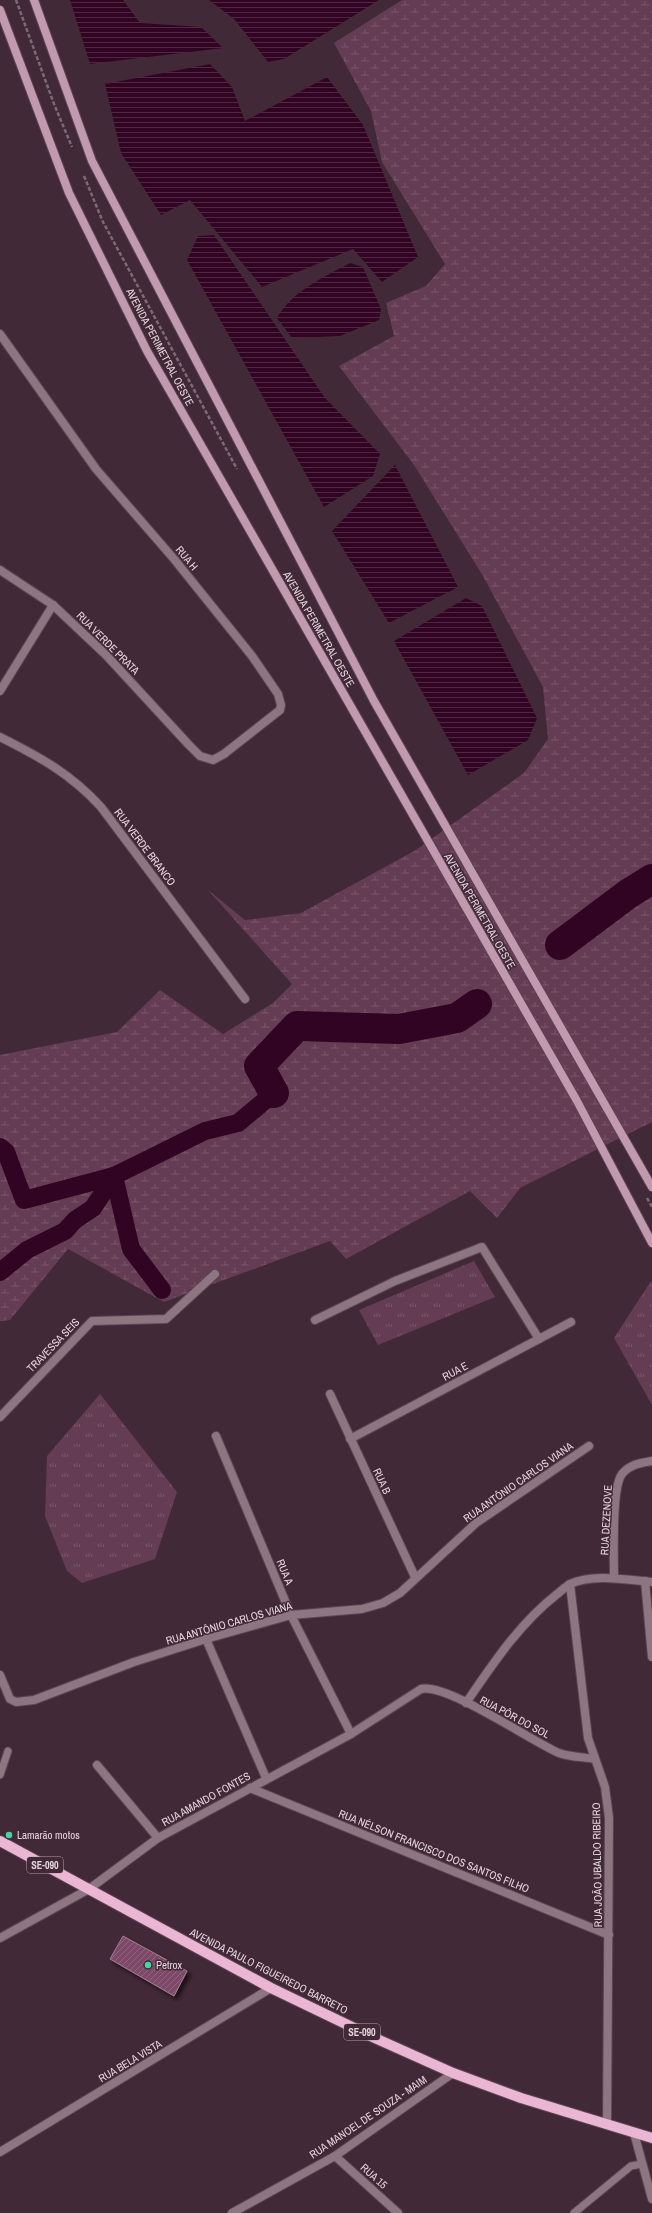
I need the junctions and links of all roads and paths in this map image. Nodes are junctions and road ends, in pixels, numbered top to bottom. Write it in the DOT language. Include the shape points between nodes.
graph roads {
  1 [pos="34,0"];
  2 [pos="0,10"];
  3 [pos="0,334"];
  4 [pos="0,570"];
  5 [pos="53,605"];
  6 [pos="0,691"];
  7 [pos="0,737"];
  8 [pos="189,745"];
  9 [pos="245,999"];
  10 [pos="652,1187"];
  11 [pos="652,1243"];
  12 [pos="215,1274"];
  13 [pos="315,1320"];
  14 [pos="571,1322"];
  15 [pos="539,1339"];
  16 [pos="330,1394"];
  17 [pos="0,1417"];
  18 [pos="216,1436"];
  19 [pos="350,1439"];
  20 [pos="589,1446"];
  21 [pos="652,1460"];
  22 [pos="415,1577"];
  23 [pos="614,1578"];
  24 [pos="649,1581"];
  25 [pos="570,1584"];
  26 [pos="291,1615"];
  27 [pos="206,1639"];
  28 [pos="652,1657"];
  29 [pos="0,1675"];
  30 [pos="426,1688"];
  31 [pos="466,1703"];
  32 [pos="350,1734"];
  33 [pos="8,1751"];
  34 [pos="595,1759"];
  35 [pos="97,1765"];
  36 [pos="0,1775"];
  37 [pos="266,1778"];
  38 [pos="250,1788"];
  39 [pos="158,1838"];
  40 [pos="0,1841"];
  41 [pos="89,1889"];
  42 [pos="609,1936"];
  43 [pos="0,1938"];
  44 [pos="271,1988"];
  45 [pos="453,2073"];
  46 [pos="608,2124"];
  47 [pos="634,2132"];
  48 [pos="652,2138"];
  49 [pos="0,2152"];
  50 [pos="335,2156"];
  51 [pos="642,2164"];
  52 [pos="652,2199"];
  53 [pos="232,2213"];
  54 [pos="398,2213"];
  55 [pos="574,2213"];
  1 -- 10 [label="main road, AVENIDA PERIMETRAL OESTE" via="99,175 374,701"];
  2 -- 11 [label="main road, AVENIDA PERIMETRAL OESTE" via="69,193 147,351 573,1095"];
  3 -- 8 [label="street, RUA H" via="96,469 248,650 278,694 281,705 277,714 215,759 209,760 200,756"];
  4 -- 5 [label="street, RUA VERDE PRATA"];
  5 -- 6 [label="street"];
  5 -- 8 [label="street, RUA VERDE PRATA" via="106,655"];
  7 -- 9 [label="street, RUA VERDE BRANCO" via="58,768 101,807"];
  12 -- 17 [label="street, TRAVESSA SEIS" via="166,1319 92,1321"];
  13 -- 15 [label="street" via="395,1282 482,1247"];
  14 -- 15 [label="street, RUA E"];
  15 -- 19 [label="street, RUA E"];
  16 -- 19 [label="street, RUA B"];
  18 -- 26 [label="street, RUA A"];
  19 -- 22 [label="street, RUA B"];
  20 -- 22 [label="street, RUA ANTÔNIO CARLOS VIANA" via="476,1523"];
  21 -- 23 [label="street, RUA DEZENOVE" via="630,1467 621,1475 618,1483"];
  22 -- 26 [label="street, RUA ANTÔNIO CARLOS VIANA" via="392,1599 372,1607"];
  23 -- 24 [label="street"];
  23 -- 25 [label="street"];
  24 -- 28 [label="street"];
  25 -- 31 [label="street" via="546,1603 526,1624"];
  25 -- 34 [label="street, RUA JOÃO UBALDO RIBEIRO" via="588,1738"];
  26 -- 27 [label="street, RUA ANTÔNIO CARLOS VIANA"];
  26 -- 32 [label="street, RUA A"];
  27 -- 29 [label="street, RUA ANTÔNIO CARLOS VIANA" via="134,1662 34,1700 16,1702 8,1696"];
  27 -- 37 [label="street"];
  30 -- 31 [label="street, RUA PÔR DO SOL" via="443,1692"];
  30 -- 32 [label="street, RUA AMANDO FONTES" via="416,1691"];
  31 -- 34 [label="street, RUA PÔR DO SOL" via="560,1753"];
  32 -- 37 [label="street, RUA AMANDO FONTES"];
  33 -- 36 [label="lane"];
  34 -- 42 [label="street, RUA JOÃO UBALDO RIBEIRO" via="605,1788 609,1818"];
  35 -- 39 [label="street"];
  37 -- 38 [label="street, RUA AMANDO FONTES"];
  38 -- 39 [label="street, RUA AMANDO FONTES"];
  38 -- 42 [label="street, RUA NÉLSON FRANCISCO DOS SANTOS FILHO"];
  39 -- 41 [label="street, RUA AMANDO FONTES"];
  40 -- 41 [label="main road, AVENIDA PAULO FIGUEIREDO BARRETO / SE-090"];
  41 -- 43 [label="street, RUA AMANDO FONTES"];
  41 -- 44 [label="main road, AVENIDA PAULO FIGUEIREDO BARRETO / SE-090"];
  42 -- 46 [label="street, RUA JOÃO UBALDO RIBEIRO"];
  44 -- 45 [label="main road, AVENIDA PAULO FIGUEIREDO BARRETO / SE-090"];
  44 -- 49 [label="street, RUA BELA VISTA"];
  45 -- 46 [label="main road, AVENIDA PAULO FIGUEIREDO BARRETO / SE-090" via="548,2107"];
  45 -- 50 [label="street, RUA MANOEL DE SOUZA - MAIM"];
  46 -- 47 [label="main road, AVENIDA PAULO FIGUEIREDO BARRETO / SE-090"];
  47 -- 48 [label="main road, AVENIDA PAULO FIGUEIREDO BARRETO / SE-090"];
  47 -- 51 [label="street"];
  50 -- 53 [label="street, RUA MANOEL DE SOUZA - MAIM"];
  50 -- 54 [label="street, RUA 15"];
  51 -- 52 [label="street"];
  51 -- 55 [label="lane" via="631,2166"];
}
